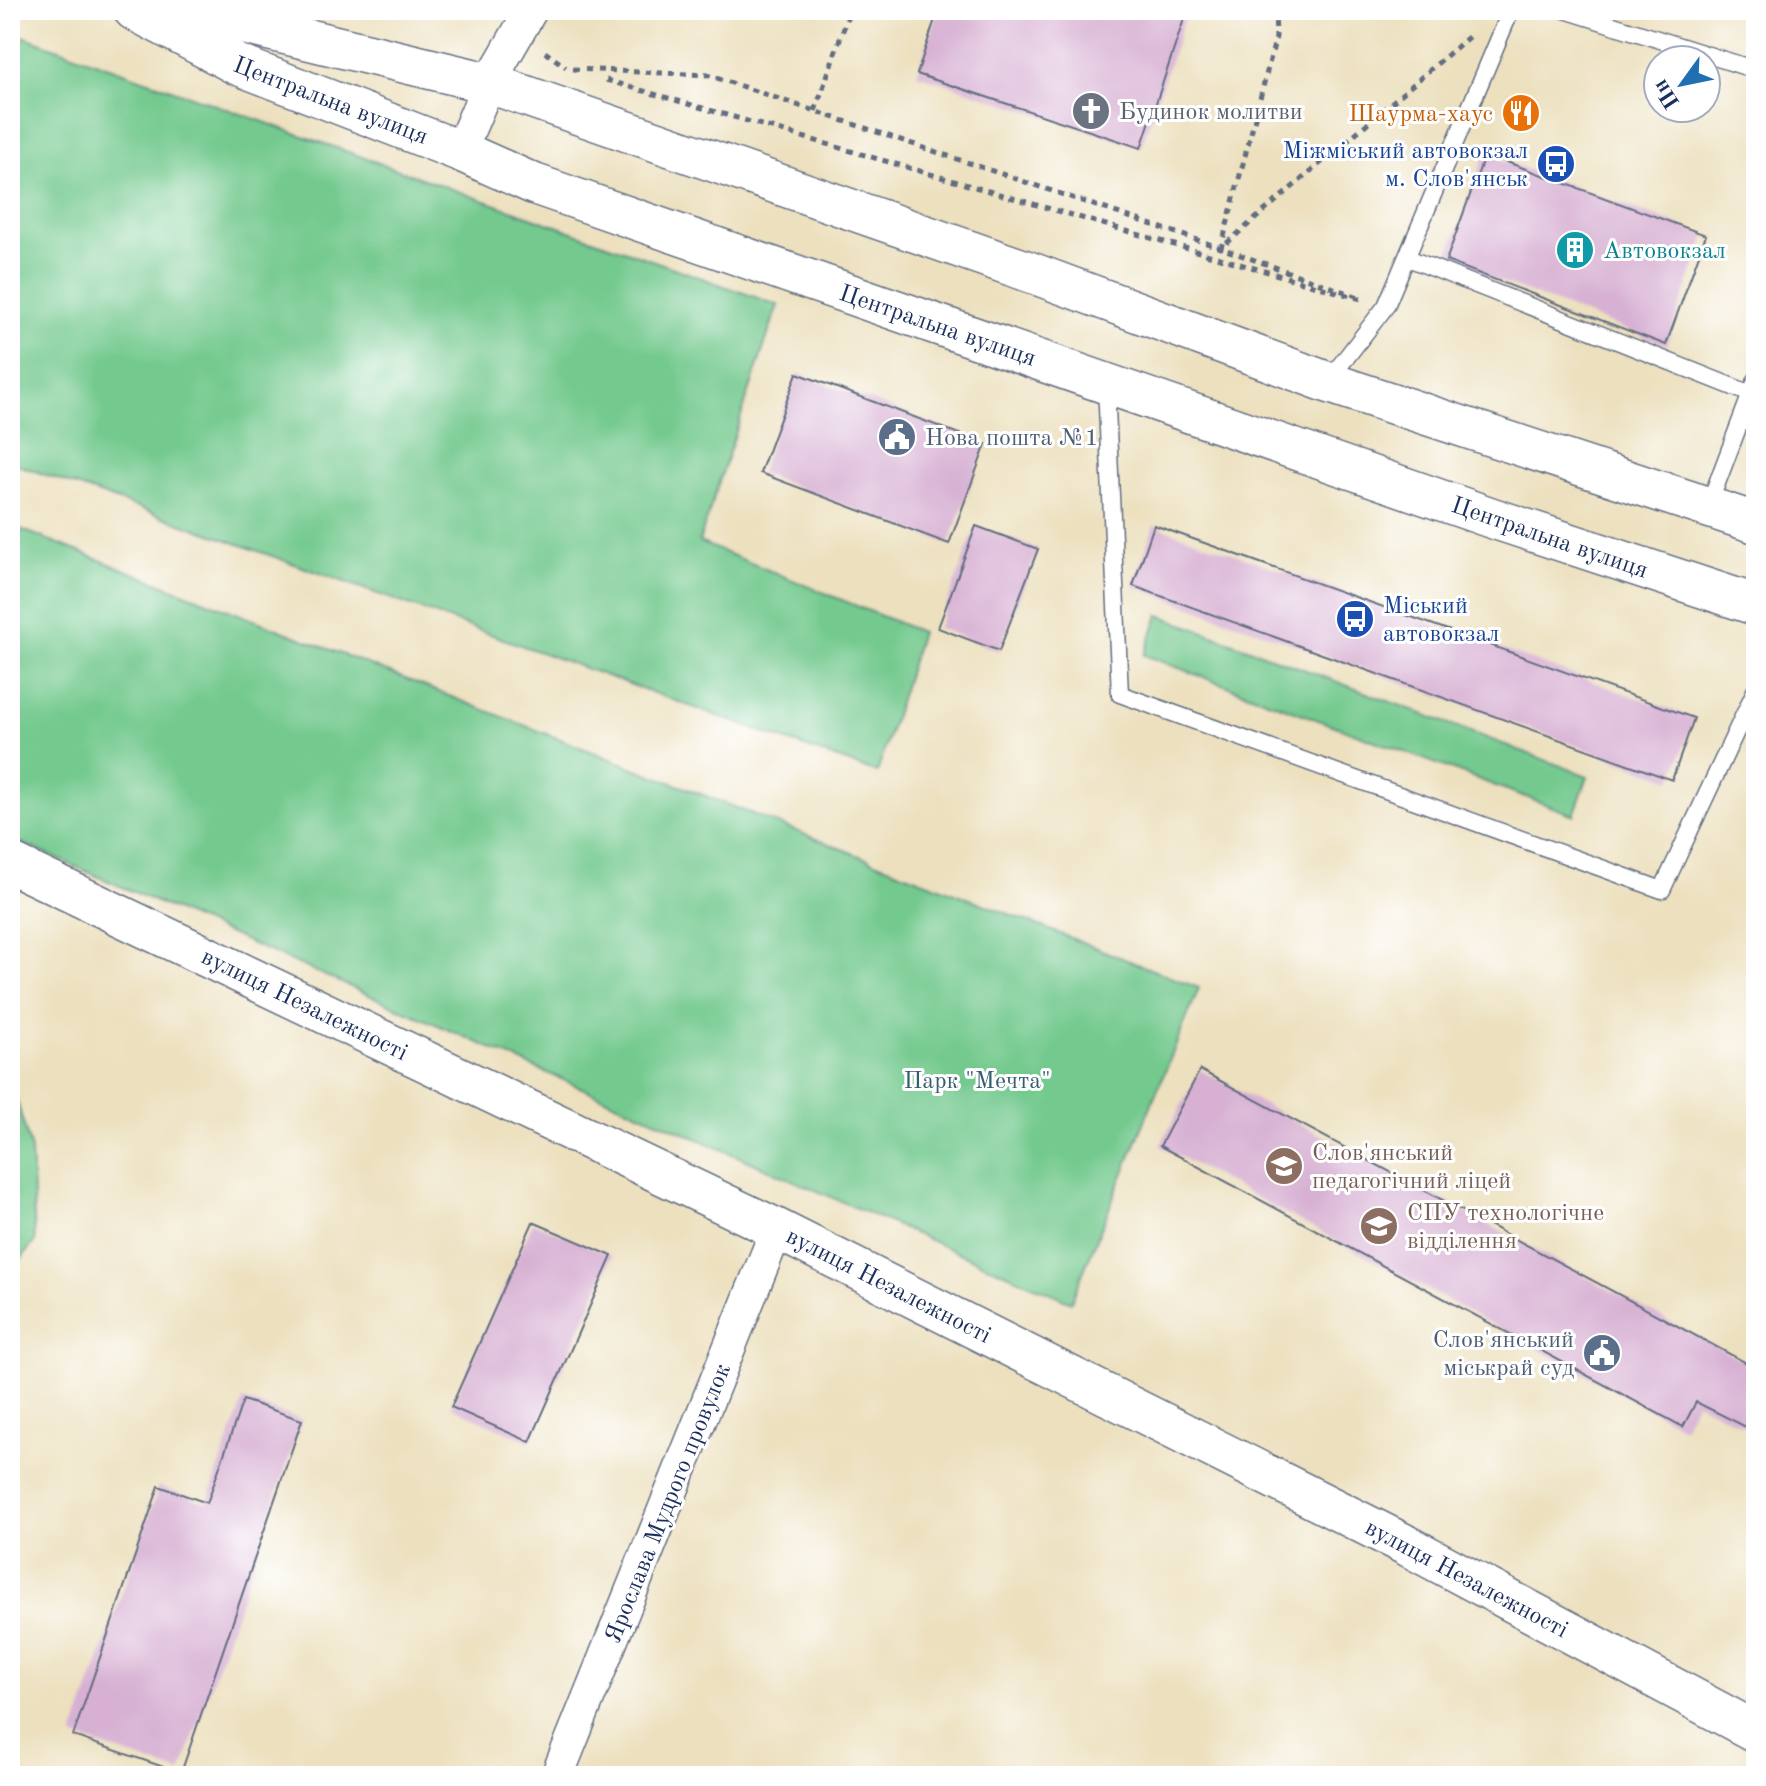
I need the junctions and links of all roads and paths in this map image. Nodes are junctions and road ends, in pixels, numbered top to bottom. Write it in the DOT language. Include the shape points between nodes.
graph roads {
  1 [pos="134,10"];
  2 [pos="185,10"];
  3 [pos="531,10"];
  4 [pos="850,10"];
  5 [pos="1275,10"];
  6 [pos="1511,10"];
  7 [pos="1565,10"];
  8 [pos="1475,31"];
  9 [pos="1756,70"];
  10 [pos="489,83"];
  11 [pos="815,111"];
  12 [pos="460,151"];
  13 [pos="1221,248"];
  14 [pos="1408,258"];
  15 [pos="1386,306"];
  16 [pos="1327,382"];
  17 [pos="1106,383"];
  18 [pos="1753,387"];
  19 [pos="1708,507"];
  20 [pos="1756,523"];
  21 [pos="1756,605"];
  22 [pos="1756,689"];
  23 [pos="10,863"];
  24 [pos="777,1229"];
  25 [pos="1756,1732"];
  26 [pos="557,1776"];
  1 -- 12 [label="street, Центральна вулиця" via="236,64"];
  2 -- 10 [label="street, Центральна вулиця"];
  3 -- 10 [label="street"];
  4 -- 11 [label="path"];
  5 -- 13 [label="path" via="1276,37"];
  6 -- 14 [label="lane"];
  7 -- 9 [label="lane"];
  8 -- 13 [label="path"];
  10 -- 12 [label="street"];
  10 -- 16 [label="street, Центральна вулиця"];
  11 -- 13 [label="path"];
  11 -- 15 [label="path" via="708,75 568,69"];
  12 -- 17 [label="street, Центральна вулиця" via="534,184"];
  13 -- 15 [label="path"];
  14 -- 15 [label="lane"];
  14 -- 18 [label="lane"];
  15 -- 16 [label="lane"];
  16 -- 19 [label="street, Центральна вулиця"];
  17 -- 21 [label="street, Центральна вулиця"];
  17 -- 22 [label="lane" via="1120,694 1662,890"];
  18 -- 19 [label="lane"];
  19 -- 20 [label="street, Центральна вулиця"];
  23 -- 24 [label="street, вулиця Незалежності"];
  24 -- 25 [label="street, вулиця Незалежності" via="1408,1546"];
  24 -- 26 [label="street, Ярослава Мудрого провулок"];
}
